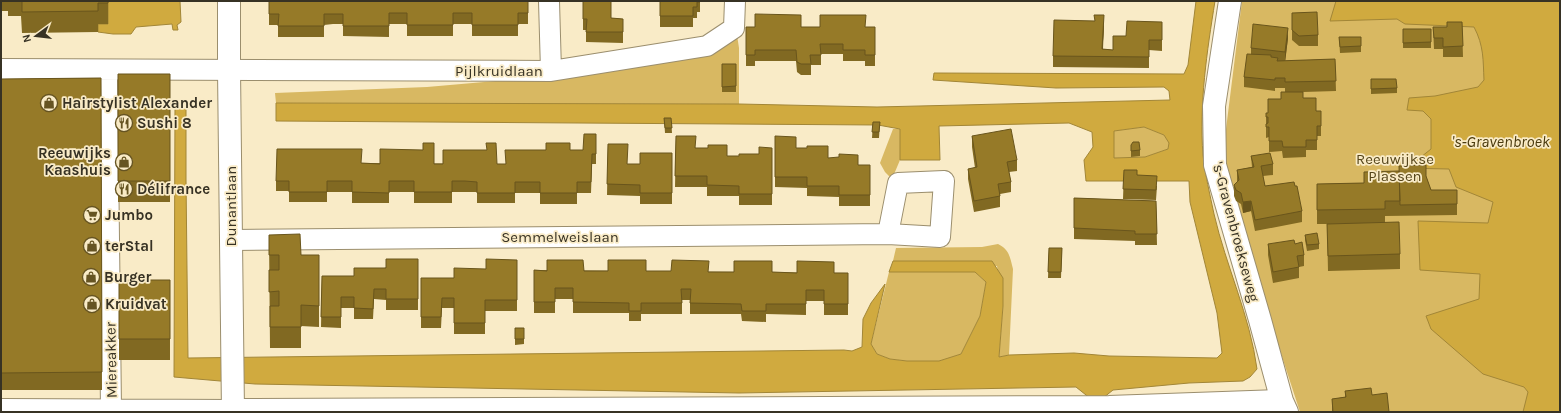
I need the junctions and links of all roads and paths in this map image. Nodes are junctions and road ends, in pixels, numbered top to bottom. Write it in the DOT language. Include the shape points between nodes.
graph roads {
  1 [pos="229,1"];
  2 [pos="550,1"];
  3 [pos="735,1"];
  4 [pos="1230,1"];
  5 [pos="1,69"];
  6 [pos="107,70"];
  7 [pos="229,70"];
  8 [pos="551,71"];
  9 [pos="888,234"];
  10 [pos="231,240"];
  11 [pos="1284,406"];
  12 [pos="1,408"];
  13 [pos="111,409"];
  14 [pos="974,410"];
  15 [pos="233,411"];
  1 -- 7 [label="street, Dunantlaan"];
  2 -- 8 [label="street"];
  3 -- 8 [label="street, Pijlkruidlaan" via="734,28 707,46"];
  4 -- 11 [label="street, 's-Gravenbroekseweg" via="1214,106 1215,164"];
  5 -- 6 [label="street"];
  6 -- 7 [label="street"];
  6 -- 13 [label="street, Miereakker"];
  7 -- 8 [label="street, Pijlkruidlaan"];
  7 -- 10 [label="street, Dunantlaan"];
  9 -- 10 [label="street, Semmelweislaan"];
  10 -- 15 [label="street, Dunantlaan"];
  11 -- 14 [label="street"];
  12 -- 13 [label="street, Miereakker"];
  13 -- 15 [label="street, Miereakker"];
  14 -- 15 [label="street"];
}
